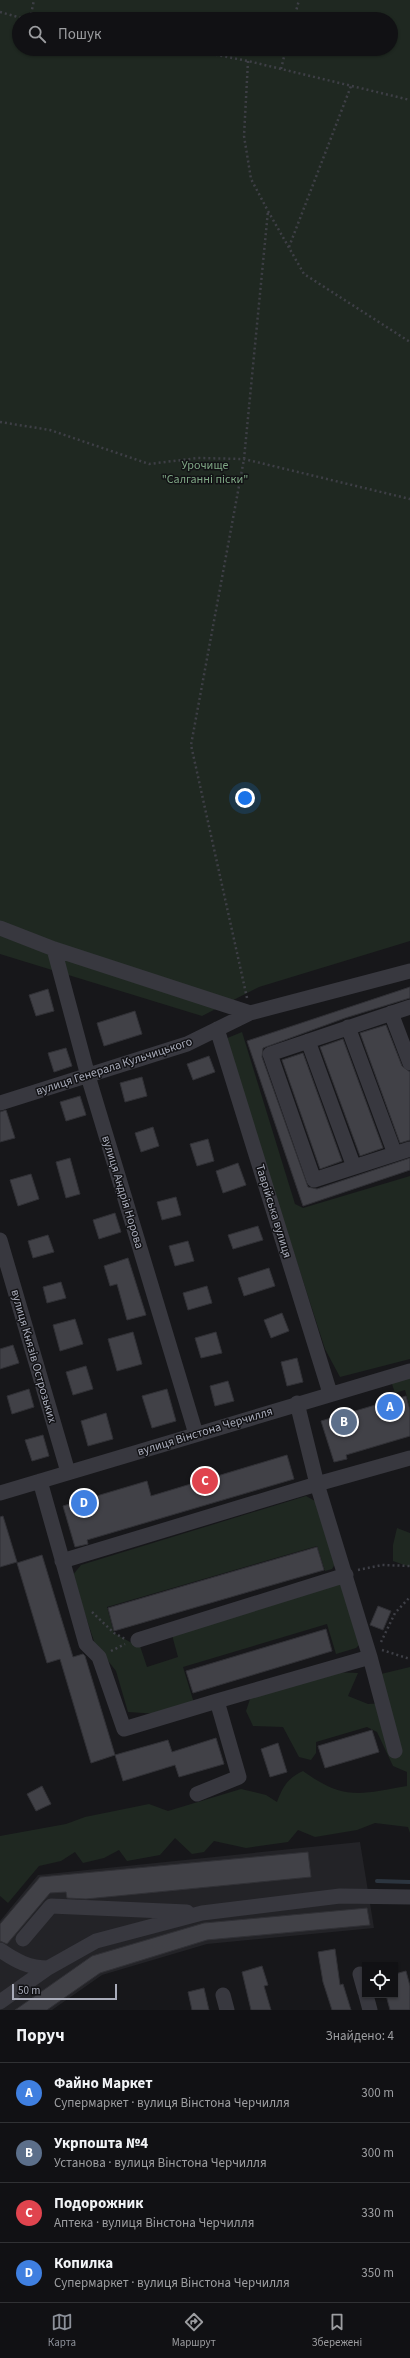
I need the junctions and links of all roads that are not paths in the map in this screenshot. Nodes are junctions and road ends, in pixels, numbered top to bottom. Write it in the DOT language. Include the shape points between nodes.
graph roads {
  1 [pos="0,928"];
  2 [pos="54,949"];
  3 [pos="410,970"];
  4 [pos="410,1006"];
  5 [pos="250,1013"];
  6 [pos="391,1013"];
  7 [pos="348,1027"];
  8 [pos="217,1029"];
  9 [pos="308,1041"];
  10 [pos="410,1063"];
  11 [pos="88,1076"];
  12 [pos="0,1104"];
  13 [pos="410,1149"];
  14 [pos="395,1154"];
  15 [pos="354,1167"];
  16 [pos="0,1240"];
  17 [pos="410,1371"];
  18 [pos="330,1393"];
  19 [pos="298,1403"];
  20 [pos="196,1434"];
  21 [pos="410,1458"];
  22 [pos="68,1472"];
  23 [pos="40,1481"];
  24 [pos="317,1484"];
  25 [pos="0,1493"];
  26 [pos="62,1561"];
  27 [pos="346,1575"];
  28 [pos="138,1640"];
  29 [pos="370,1657"];
  30 [pos="217,1701"];
  31 [pos="395,1751"];
  32 [pos="197,1794"];
  33 [pos="410,1897"];
  34 [pos="202,1913"];
  35 [pos="23,1939"];
  36 [pos="0,1950"];
  37 [pos="48,1968"];
  38 [pos="360,1974"];
  39 [pos="362,1981"];
  40 [pos="223,1995"];
  41 [pos="367,1998"];
  42 [pos="0,2002"];
  43 [pos="227,2010"];
  44 [pos="370,2010"];
  1 -- 2 [label="street"];
  2 -- 5 [label="street"];
  2 -- 11 [label="street, вулиця Андрія Норова"];
  3 -- 5 [label="street, вулиця Генерала Кульчицького"];
  4 -- 6 [label="street"];
  5 -- 8 [label="street, вулиця Генерала Кульчицького"];
  6 -- 7 [label="street"];
  6 -- 10 [label="street"];
  7 -- 9 [label="street"];
  7 -- 14 [label="street"];
  8 -- 11 [label="street, вулиця Генерала Кульчицького" via="187,1044"];
  8 -- 18 [label="street, Таврійська вулиця"];
  9 -- 15 [label="street"];
  9 -- 15 [label="street" via="270,1054 314,1180"];
  11 -- 12 [label="street, вулиця Генерала Кульчицького"];
  11 -- 20 [label="street, вулиця Андрія Норова"];
  13 -- 14 [label="street"];
  14 -- 15 [label="street"];
  16 -- 22 [label="street, вулиця Князів Острозьких"];
  17 -- 18 [label="street, вулиця Вінстона Черчилля"];
  18 -- 19 [label="street, вулиця Вінстона Черчилля"];
  19 -- 20 [label="street, вулиця Вінстона Черчилля"];
  19 -- 24 [label="street"];
  20 -- 22 [label="street, вулиця Вінстона Черчилля"];
  21 -- 24 [label="street"];
  22 -- 23 [label="street, вулиця Вінстона Черчилля"];
  23 -- 25 [label="street, вулиця Вінстона Черчилля"];
  23 -- 26 [label="street"];
  24 -- 26 [label="street"];
  24 -- 27 [label="street"];
  26 -- 30 [label="street" via="86,1644 99,1657 124,1729"];
  27 -- 28 [label="street"];
  27 -- 29 [label="street"];
  29 -- 30 [label="street"];
  29 -- 31 [label="street"];
  30 -- 32 [label="street" via="238,1777"];
  33 -- 34 [label="street" via="340,1896"];
  34 -- 35 [label="street" via="51,1906"];
  34 -- 37 [label="street" via="96,1941"];
  36 -- 37 [label="street" via="32,1968"];
  37 -- 42 [label="street"];
  38 -- 39 [label="street"];
  40 -- 43 [label="street"];
  41 -- 44 [label="street"];
}
